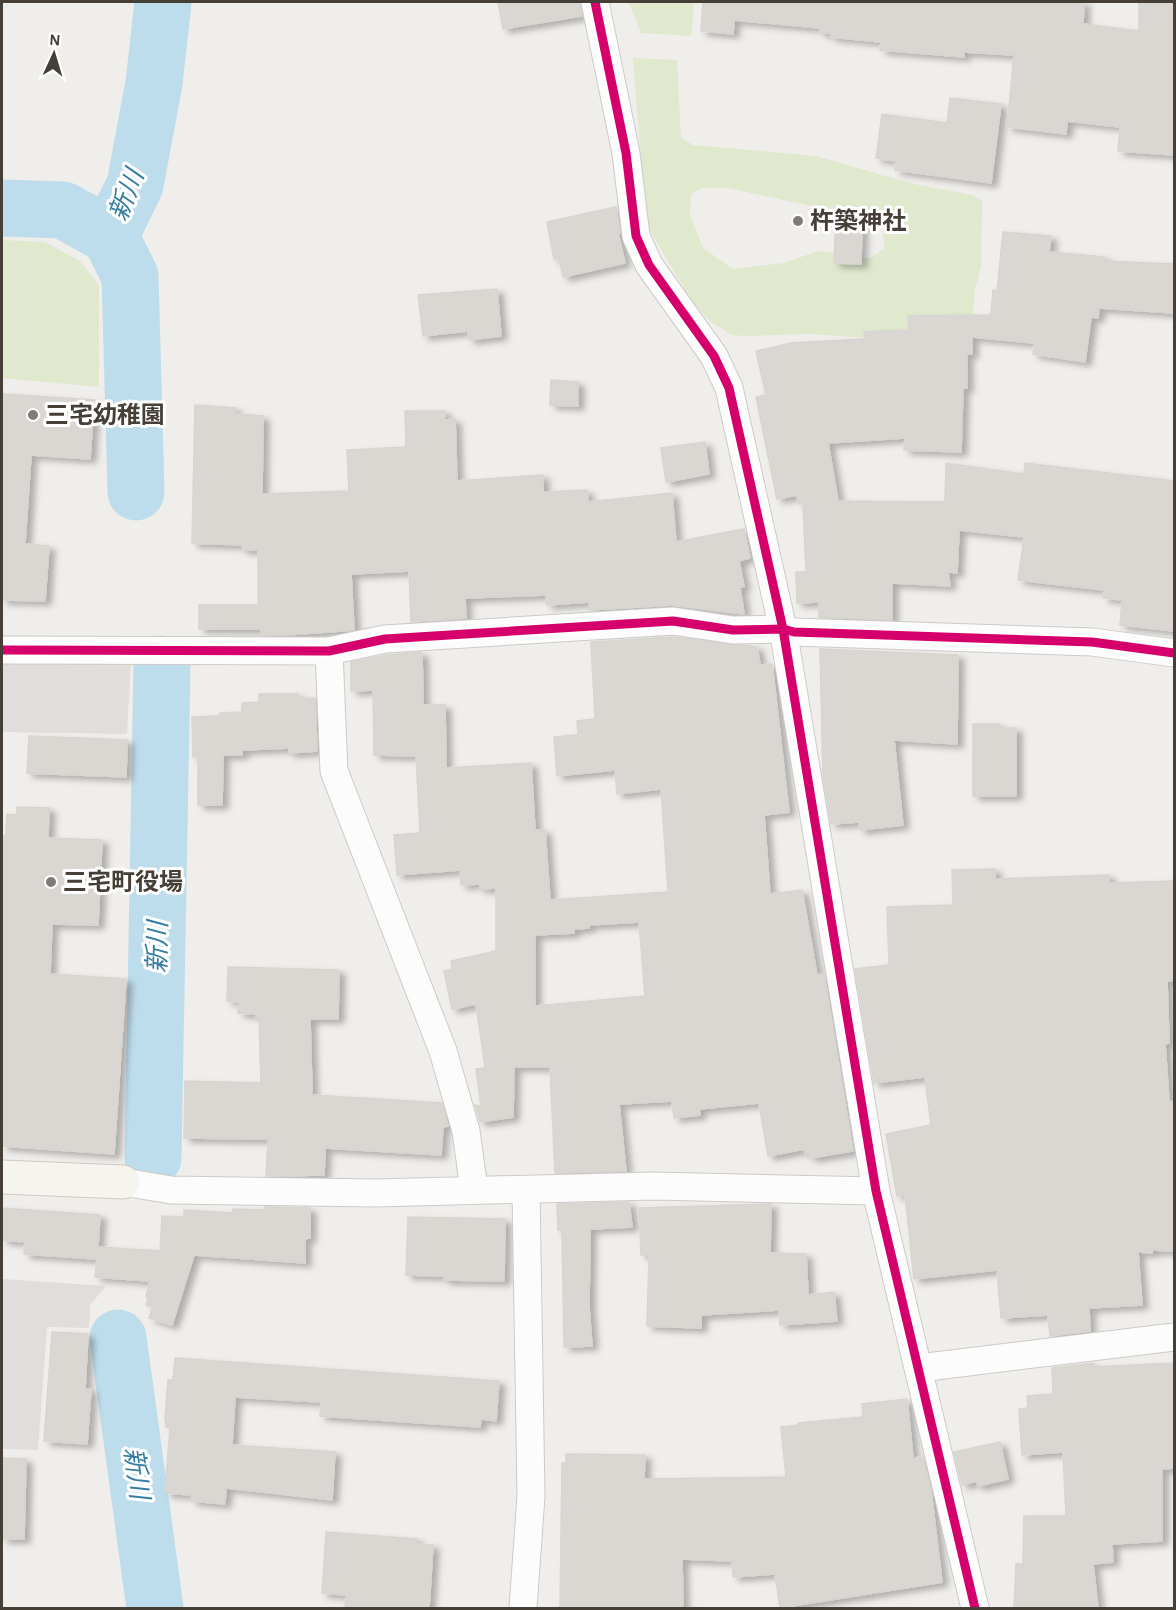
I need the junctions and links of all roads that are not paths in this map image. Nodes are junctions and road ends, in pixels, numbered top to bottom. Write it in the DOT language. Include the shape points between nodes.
graph roads {
  1 [pos="595,2"];
  2 [pos="783,629"];
  3 [pos="2,650"];
  4 [pos="329,651"];
  5 [pos="1174,653"];
  6 [pos="2,1177"];
  7 [pos="123,1182"];
  8 [pos="474,1189"];
  9 [pos="526,1190"];
  10 [pos="876,1191"];
  11 [pos="1174,1337"];
  12 [pos="919,1368"];
  13 [pos="522,1608"];
  14 [pos="975,1608"];
  1 -- 2 [label="street" via="626,153 636,236 650,265 714,356 729,388"];
  2 -- 4 [label="street" via="733,630 673,621 385,639"];
  2 -- 5 [label="street" via="1092,642"];
  2 -- 10 [label="street"];
  3 -- 4 [label="street"];
  4 -- 8 [label="street" via="334,771 443,1051 466,1131"];
  6 -- 7 [label="street"];
  7 -- 8 [label="street" via="171,1190 376,1193"];
  8 -- 9 [label="street"];
  9 -- 10 [label="street" via="653,1186"];
  9 -- 13 [label="street" via="531,1496"];
  10 -- 12 [label="street"];
  11 -- 12 [label="street"];
  12 -- 14 [label="street"];
}
